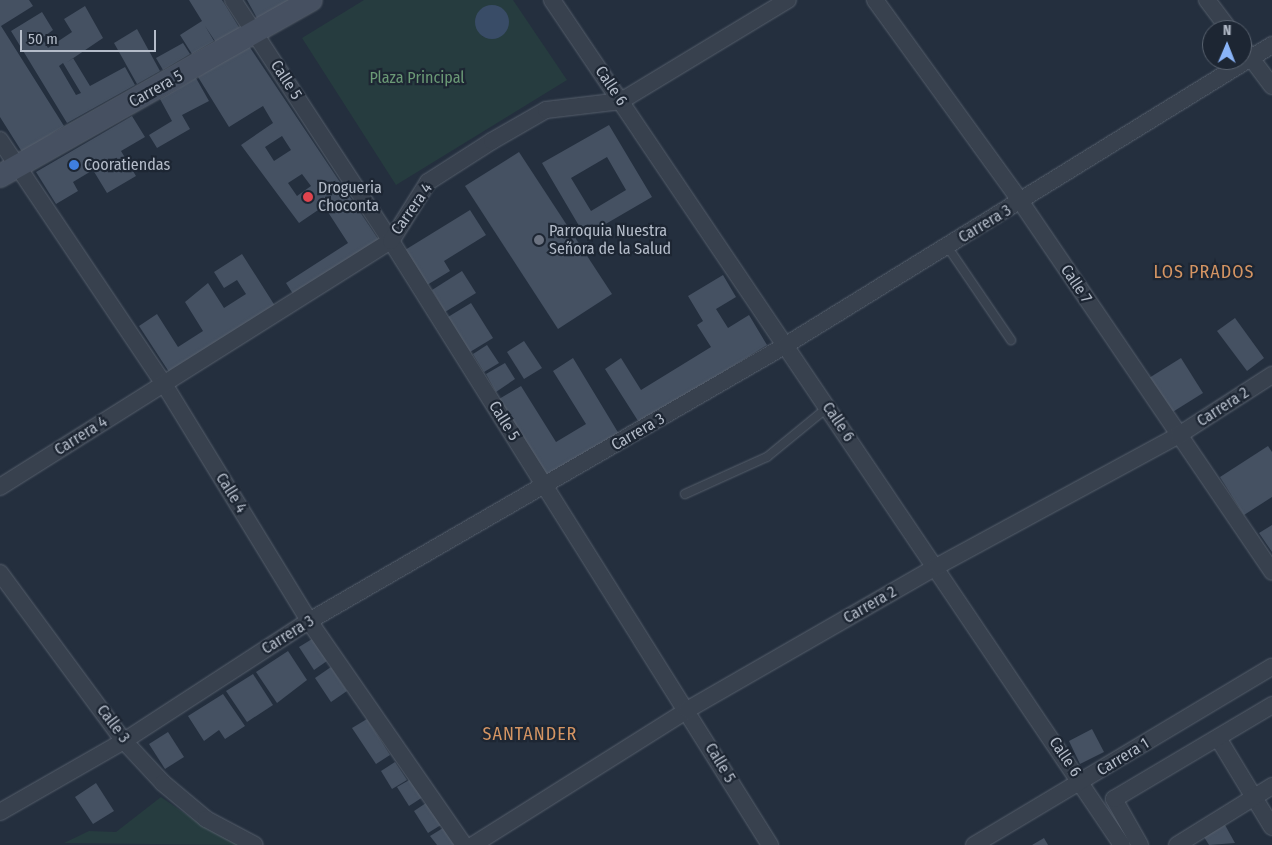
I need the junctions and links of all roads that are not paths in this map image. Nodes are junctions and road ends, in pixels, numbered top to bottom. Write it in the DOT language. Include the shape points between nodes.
graph roads {
  1 [pos="233,0"];
  2 [pos="311,0"];
  3 [pos="552,0"];
  4 [pos="788,0"];
  5 [pos="875,0"];
  6 [pos="1207,0"];
  7 [pos="1222,20"];
  8 [pos="256,33"];
  9 [pos="1272,45"];
  10 [pos="1252,50"];
  11 [pos="1252,60"];
  12 [pos="1219,70"];
  13 [pos="1272,86"];
  14 [pos="621,101"];
  15 [pos="0,140"];
  16 [pos="9,171"];
  17 [pos="1021,202"];
  18 [pos="391,240"];
  19 [pos="947,246"];
  20 [pos="1011,340"];
  21 [pos="786,345"];
  22 [pos="1272,375"];
  23 [pos="164,384"];
  24 [pos="828,407"];
  25 [pos="1179,435"];
  26 [pos="0,487"];
  27 [pos="544,487"];
  28 [pos="686,494"];
  29 [pos="936,567"];
  30 [pos="0,572"];
  31 [pos="1272,572"];
  32 [pos="309,621"];
  33 [pos="1272,667"];
  34 [pos="1272,705"];
  35 [pos="688,710"];
  36 [pos="1218,738"];
  37 [pos="124,741"];
  38 [pos="1082,782"];
  39 [pos="1272,786"];
  40 [pos="1253,798"];
  41 [pos="0,812"];
  42 [pos="1272,828"];
  43 [pos="255,845"];
  44 [pos="464,845"];
  45 [pos="474,845"];
  46 [pos="770,845"];
  47 [pos="974,845"];
  48 [pos="1122,845"];
  49 [pos="1140,845"];
  50 [pos="1177,845"];
  1 -- 8 [label="street, Calle 5"];
  2 -- 8 [label="street, Carrera 5"];
  3 -- 14 [label="street, Calle 6"];
  4 -- 14 [label="street, Carrera 4"];
  5 -- 17 [label="street, Calle 7"];
  6 -- 7 [label="street"];
  8 -- 16 [label="street, Carrera 5"];
  8 -- 18 [label="street, Calle 5"];
  9 -- 10 [label="street, Carrera 3"];
  11 -- 13 [label="street"];
  12 -- 17 [label="street, Carrera 3"];
  14 -- 18 [label="street, Carrera 4" via="546,110 492,141 428,182"];
  14 -- 21 [label="street, Calle 6"];
  15 -- 16 [label="street, Calle 4"];
  16 -- 23 [label="street, Calle 4"];
  17 -- 19 [label="street, Carrera 3"];
  17 -- 25 [label="street, Calle 7"];
  18 -- 23 [label="street, Carrera 4"];
  18 -- 27 [label="street, Calle 5"];
  19 -- 20 [label="lane"];
  19 -- 21 [label="street, Carrera 3"];
  21 -- 24 [label="street, Calle 6"];
  21 -- 27 [label="street, Carrera 3"];
  22 -- 25 [label="street, Carrera 2"];
  23 -- 26 [label="street, Carrera 4"];
  23 -- 32 [label="street, Calle 4"];
  24 -- 28 [label="lane" via="767,457"];
  24 -- 29 [label="street, Calle 6"];
  25 -- 29 [label="street, Carrera 2"];
  25 -- 31 [label="street, Calle 7"];
  27 -- 32 [label="street, Carrera 3"];
  27 -- 35 [label="street, Calle 5"];
  29 -- 35 [label="street, Carrera 2"];
  29 -- 38 [label="street, Calle 6"];
  30 -- 37 [label="street, Calle 3"];
  32 -- 37 [label="street, Carrera 3"];
  32 -- 44 [label="street, Calle 4"];
  33 -- 38 [label="street, Carrera 1"];
  34 -- 36 [label="street"];
  35 -- 45 [label="street, Carrera 2"];
  35 -- 46 [label="street, Calle 5"];
  36 -- 40 [label="street"];
  36 -- 49 [label="street" via="1114,799"];
  37 -- 41 [label="street, Carrera 3"];
  37 -- 43 [label="street, Calle 3" via="184,803"];
  38 -- 47 [label="street, Carrera 1"];
  38 -- 48 [label="street, Calle 6"];
  39 -- 40 [label="street"];
  40 -- 42 [label="street"];
  40 -- 50 [label="street"];
}
